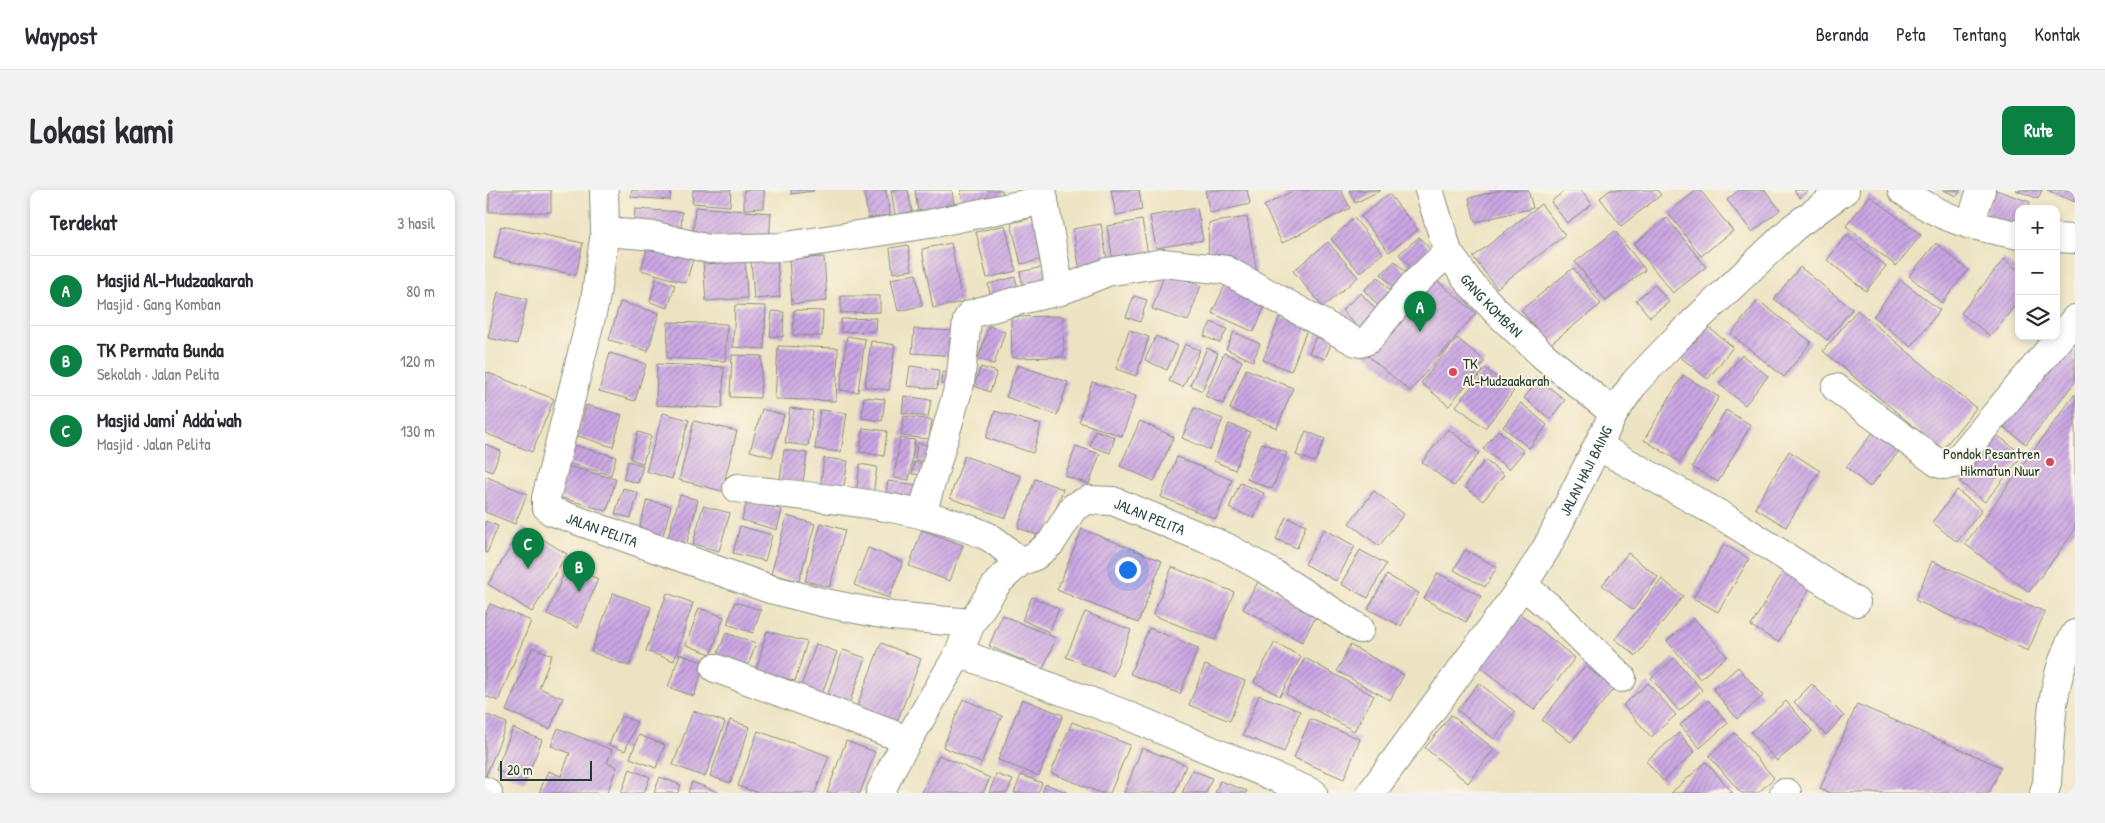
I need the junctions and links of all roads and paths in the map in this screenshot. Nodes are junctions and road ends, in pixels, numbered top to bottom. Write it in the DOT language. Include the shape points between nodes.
graph roads {
  1 [pos="604,190"];
  2 [pos="1429,190"];
  3 [pos="1845,190"];
  4 [pos="1902,190"];
  5 [pos="1981,190"];
  6 [pos="1043,195"];
  7 [pos="1970,225"];
  8 [pos="605,232"];
  9 [pos="2015,234"];
  10 [pos="2060,238"];
  11 [pos="2075,239"];
  12 [pos="1448,252"];
  13 [pos="1060,291"];
  14 [pos="2075,319"];
  15 [pos="1837,388"];
  16 [pos="1614,412"];
  17 [pos="1597,446"];
  18 [pos="737,488"];
  19 [pos="922,514"];
  20 [pos="1020,562"];
  21 [pos="1523,585"];
  22 [pos="1857,602"];
  23 [pos="971,623"];
  24 [pos="1360,629"];
  25 [pos="2075,634"];
  26 [pos="959,653"];
  27 [pos="715,668"];
  28 [pos="1623,678"];
  29 [pos="908,740"];
  30 [pos="888,790"];
  31 [pos="485,791"];
  32 [pos="489,793"];
  33 [pos="1313,793"];
  34 [pos="1371,793"];
  35 [pos="2044,793"];
  1 -- 8 [label="street, JALAN PELITA"];
  2 -- 12 [label="street, GANG KOMBAN"];
  3 -- 16 [label="street, JALAN HAJI BAING" via="1794,227 1718,298 1635,382"];
  4 -- 7 [label="street" via="1949,218"];
  5 -- 7 [label="street"];
  6 -- 8 [label="street" via="909,228 780,247 709,249 656,236"];
  6 -- 13 [label="street"];
  7 -- 9 [label="street"];
  8 -- 23 [label="street, JALAN PELITA" via="595,301 546,506 551,511 770,589 892,616"];
  10 -- 11 [label="street"];
  12 -- 13 [label="street" via="1413,285 1368,340 1361,343 1226,270 1163,263 1107,272"];
  12 -- 16 [label="street, GANG KOMBAN" via="1469,282 1497,312 1545,357"];
  13 -- 19 [label="street" via="968,316 960,383"];
  14 -- 15 [label="street" via="1954,464 1937,463"];
  16 -- 17 [label="street, JALAN HAJI BAING"];
  17 -- 21 [label="street, JALAN HAJI BAING" via="1547,547"];
  17 -- 22 [label="street" via="1724,518"];
  18 -- 19 [label="street"];
  19 -- 20 [label="street" via="989,537"];
  20 -- 23 [label="street, JALAN PELITA" via="998,582"];
  20 -- 24 [label="street, JALAN PELITA" via="1051,544 1074,507 1088,500 1113,502 1226,548"];
  21 -- 28 [label="street"];
  21 -- 34 [label="street, JALAN HAJI BAING"];
  23 -- 26 [label="street, JALAN PELITA"];
  25 -- 35 [label="street" via="2052,708"];
  26 -- 29 [label="street, JALAN PELITA"];
  26 -- 33 [label="street" via="1119,712"];
  27 -- 29 [label="street"];
  29 -- 30 [label="street, JALAN PELITA"];
  31 -- 32 [label="street"];
}
